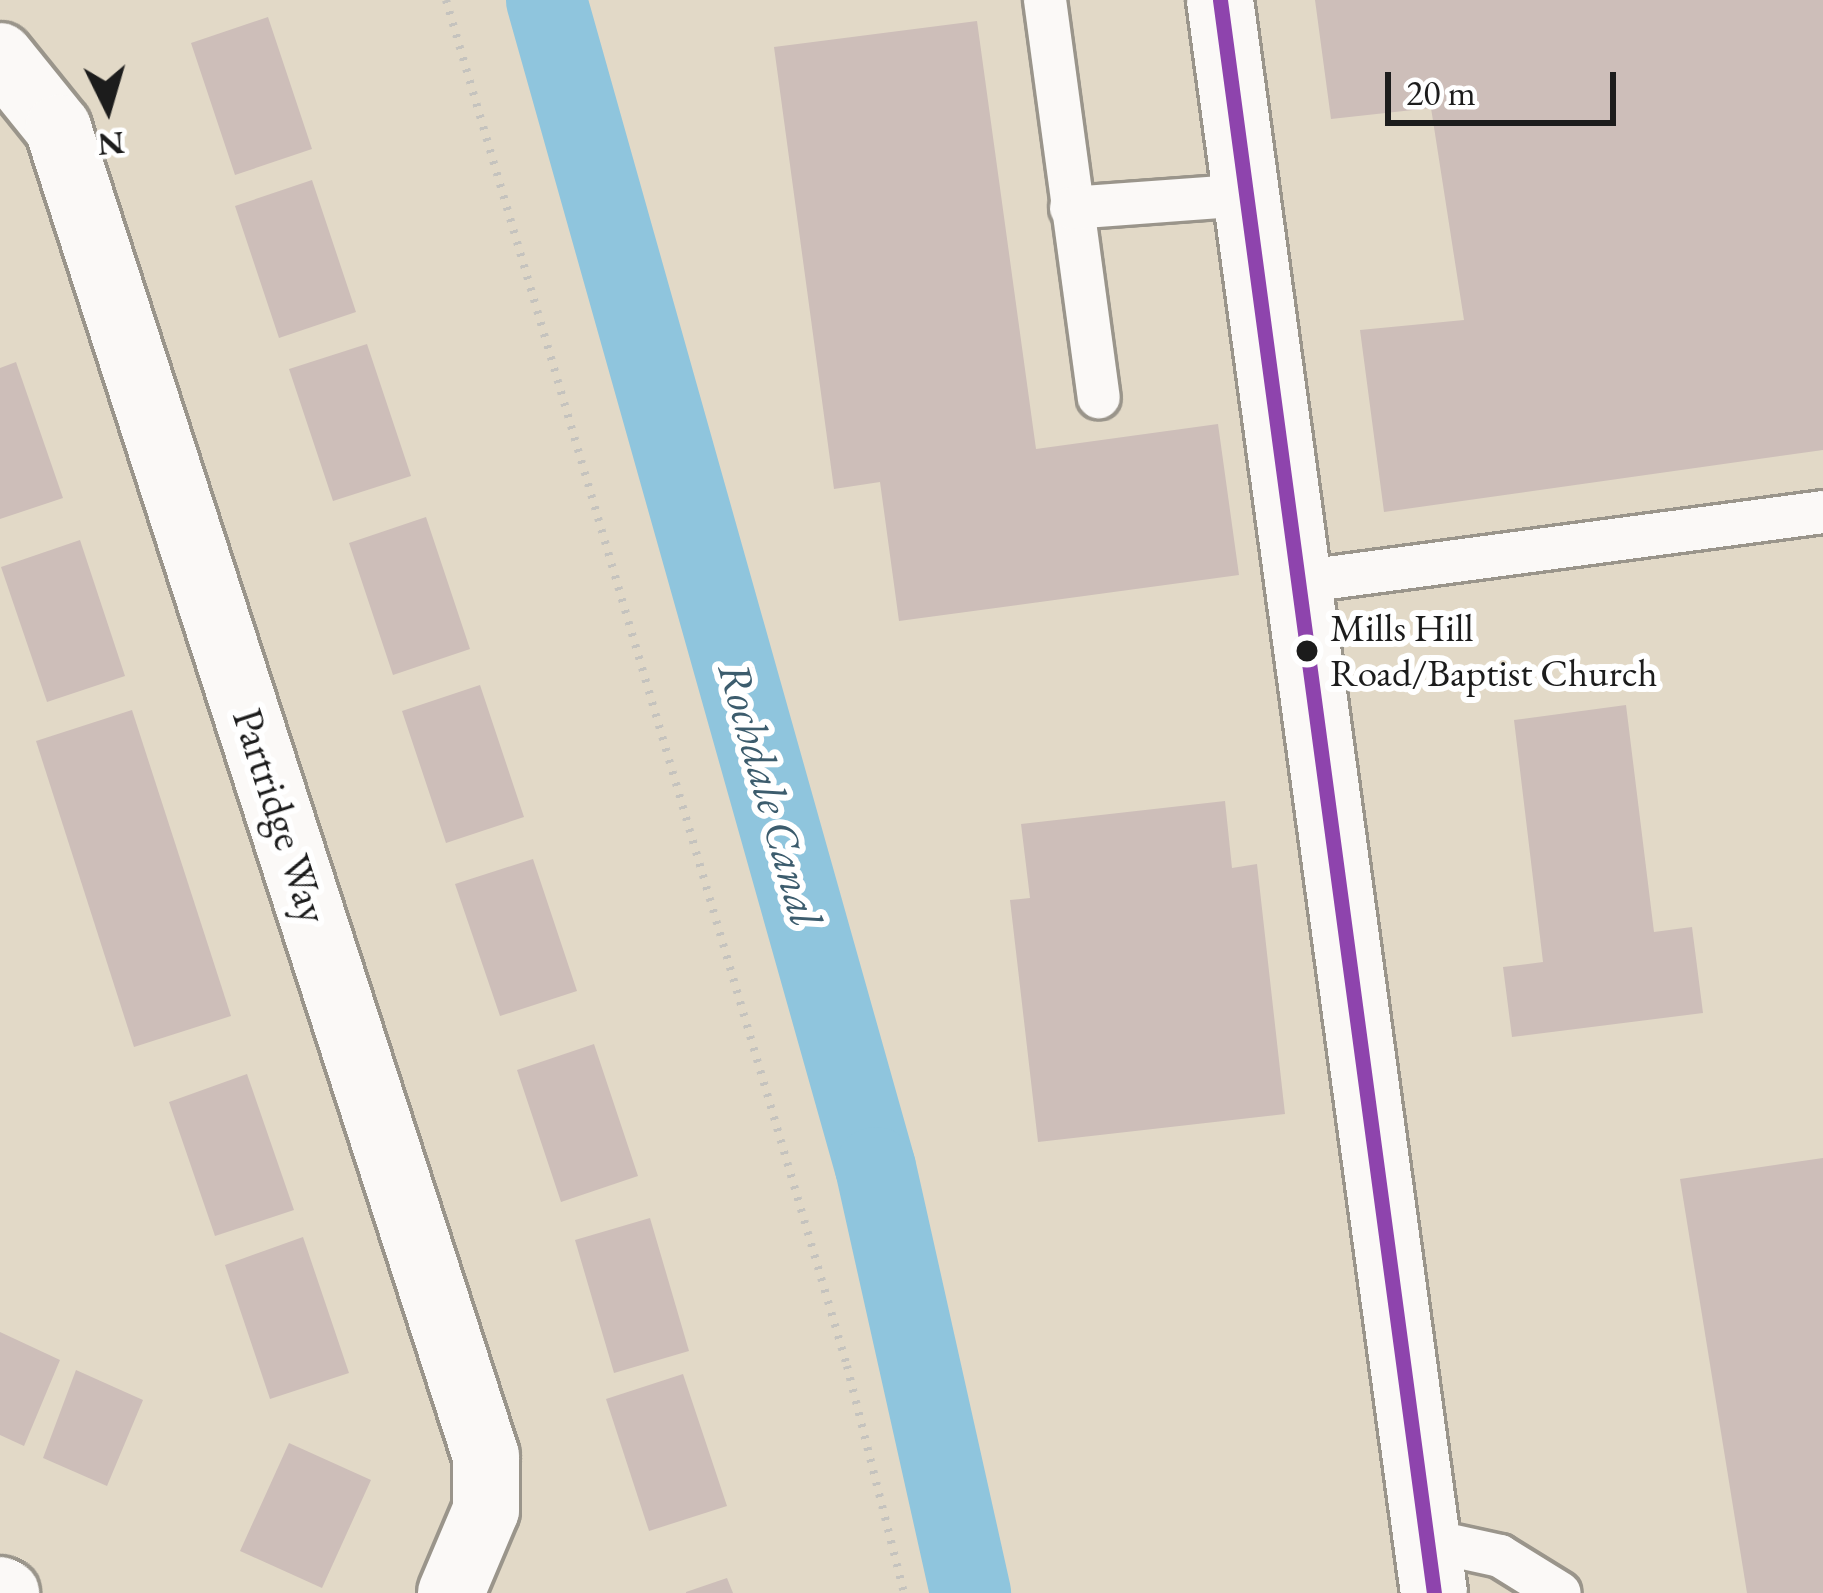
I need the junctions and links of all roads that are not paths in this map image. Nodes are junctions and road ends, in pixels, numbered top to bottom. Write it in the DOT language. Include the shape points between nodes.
graph roads {
  1 [pos="1045,0"];
  2 [pos="1220,0"];
  3 [pos="0,56"];
  4 [pos="1246,195"];
  5 [pos="1071,208"];
  6 [pos="1099,397"];
  7 [pos="1823,512"];
  8 [pos="1298,583"];
  9 [pos="1430,1567"];
  10 [pos="451,1593"];
  11 [pos="1560,1593"];
  1 -- 5 [label="lane"];
  2 -- 4 [label="street"];
  3 -- 10 [label="street, Partridge Way" via="58,128 486,1456 486,1510"];
  4 -- 5 [label="lane"];
  4 -- 8 [label="street"];
  5 -- 6 [label="lane"];
  7 -- 8 [label="lane"];
  8 -- 9 [label="street"];
  9 -- 11 [label="lane" via="1500,1556"];
}
